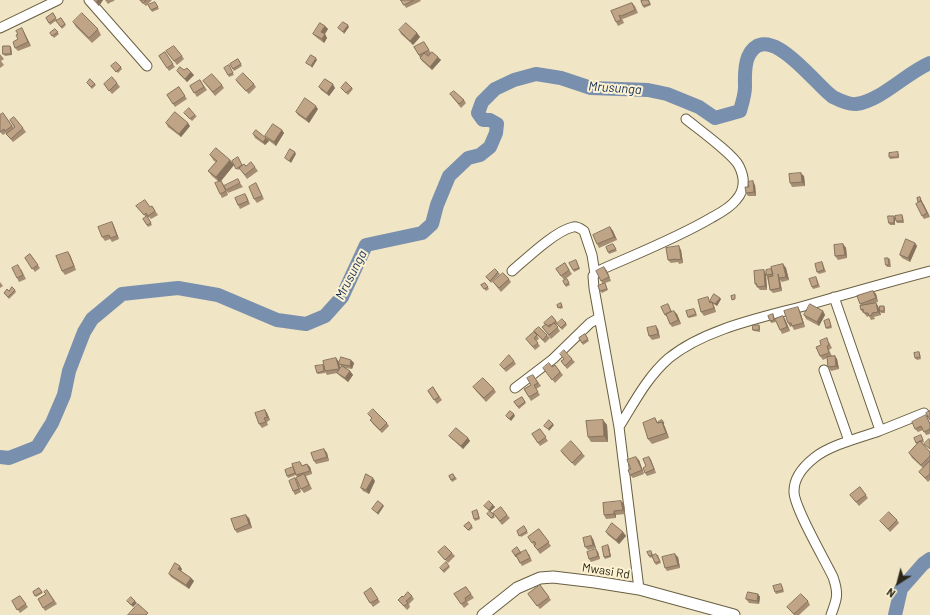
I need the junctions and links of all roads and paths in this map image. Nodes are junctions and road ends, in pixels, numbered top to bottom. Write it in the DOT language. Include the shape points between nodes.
graph roads {
  1 [pos="58,0"];
  2 [pos="89,0"];
  3 [pos="0,28"];
  4 [pos="147,66"];
  5 [pos="686,119"];
  6 [pos="512,271"];
  7 [pos="930,271"];
  8 [pos="595,274"];
  9 [pos="834,297"];
  10 [pos="599,318"];
  11 [pos="824,370"];
  12 [pos="515,388"];
  13 [pos="924,413"];
  14 [pos="619,427"];
  15 [pos="880,430"];
  16 [pos="849,441"];
  17 [pos="639,590"];
  18 [pos="483,615"];
  19 [pos="734,615"];
  20 [pos="831,615"];
  1 -- 3 [label="street"];
  2 -- 4 [label="street"];
  5 -- 8 [label="street" via="738,165 744,180 737,199 722,212 687,232"];
  6 -- 8 [label="street" via="544,244 574,227 584,231"];
  7 -- 9 [label="street"];
  8 -- 10 [label="street" via="593,282"];
  9 -- 14 [label="street" via="724,329 682,350 652,376"];
  9 -- 15 [label="street"];
  10 -- 12 [label="street" via="581,330 553,359"];
  10 -- 14 [label="street"];
  11 -- 16 [label="street"];
  13 -- 15 [label="street"];
  14 -- 17 [label="street"];
  15 -- 16 [label="street"];
  16 -- 20 [label="street" via="814,458 805,466 797,478 793,492 798,508 837,588"];
  17 -- 18 [label="street, Mwasi Rd" via="595,582 540,578 517,588"];
  17 -- 19 [label="street, Mwasi Rd"];
}
